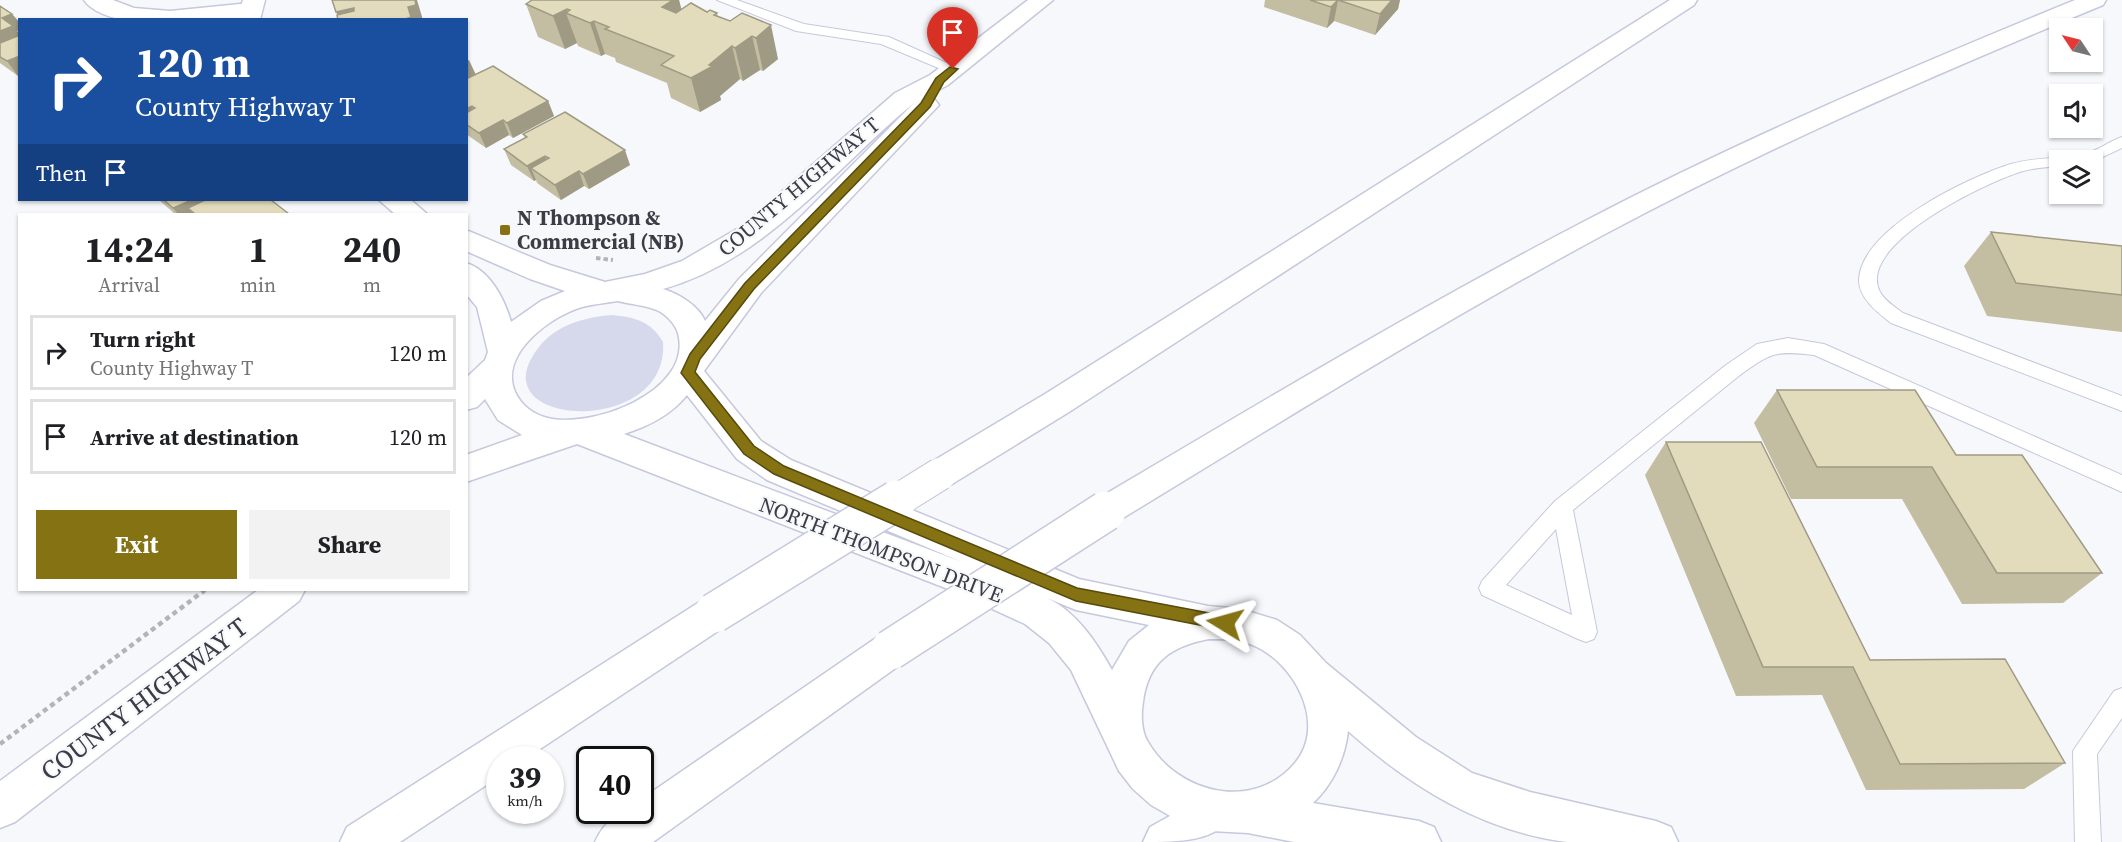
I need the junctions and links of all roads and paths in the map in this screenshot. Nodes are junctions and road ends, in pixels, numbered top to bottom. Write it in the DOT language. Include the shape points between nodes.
graph roads {
  1 [pos="95,0"];
  2 [pos="724,0"];
  3 [pos="1042,0"];
  4 [pos="1686,0"];
  5 [pos="1707,0"];
  6 [pos="2095,0"];
  7 [pos="251,10"];
  8 [pos="1652,24"];
  9 [pos="946,74"];
  10 [pos="2122,142"];
  11 [pos="394,201"];
  12 [pos="412,213"];
  13 [pos="468,240"];
  14 [pos="594,258"];
  15 [pos="620,261"];
  16 [pos="468,275"];
  17 [pos="610,292"];
  18 [pos="501,359"];
  19 [pos="691,365"];
  20 [pos="468,396"];
  21 [pos="2122,404"];
  22 [pos="574,432"];
  23 [pos="468,468"];
  24 [pos="2122,483"];
  25 [pos="1562,507"];
  26 [pos="204,591"];
  27 [pos="285,591"];
  28 [pos="1209,622"];
  29 [pos="1314,676"];
  30 [pos="2122,699"];
  31 [pos="1124,734"];
  32 [pos="0,744"];
  33 [pos="0,807"];
  34 [pos="1230,813"];
  35 [pos="362,842"];
  36 [pos="617,842"];
  37 [pos="1165,842"];
  38 [pos="1419,842"];
  39 [pos="1656,842"];
  40 [pos="2088,842"];
  1 -- 7 [label="main road" via="120,13 153,17 206,17"];
  2 -- 9 [label="lane" via="801,28 884,40"];
  3 -- 9 [label="main road, COUNTY HIGHWAY T"];
  4 -- 8 [label="main road"];
  5 -- 8 [label="main road"];
  6 -- 36 [label="main road, bridge" via="1846,104 1595,228 1409,331 1106,511 890,650"];
  8 -- 35 [label="main road, bridge" via="1077,390 714,614"];
  9 -- 17 [label="main road, COUNTY HIGHWAY T" via="904,98 752,233 708,263 649,284"];
  9 -- 19 [label="main road, COUNTY HIGHWAY T" via="926,105 750,286"];
  10 -- 21 [label="lane" via="2087,159 2018,167 1974,184 1896,231 1872,260 1868,279 1876,302 1897,318"];
  11 -- 12 [label="main road"];
  13 -- 17 [label="main road" via="540,272"];
  14 -- 15 [label="path"];
  16 -- 18 [label="main road" via="491,304"];
  17 -- 18 [label="main road" via="551,309 523,328"];
  17 -- 19 [label="main road" via="650,294 675,305 691,323 696,345"];
  18 -- 20 [label="main road"];
  18 -- 22 [label="main road" via="497,381 500,397 510,411 524,422 544,429"];
  19 -- 22 [label="main road" via="674,392 649,411 617,425"];
  19 -- 28 [label="main road, NORTH THOMPSON DRIVE" via="749,450 779,470 1076,594"];
  22 -- 23 [label="main road"];
  22 -- 31 [label="main road, NORTH THOMPSON DRIVE" via="966,580 1038,612 1062,631 1085,658"];
  24 -- 25 [label="lane" via="1817,349 1788,345 1764,349 1733,370"];
  25 -- 25 [label="lane" via="1564,519 1586,632 1490,588"];
  26 -- 32 [label="path"];
  27 -- 33 [label="main road, COUNTY HIGHWAY T"];
  28 -- 29 [label="main road" via="1240,624 1269,635 1294,652"];
  28 -- 31 [label="main road" via="1177,629 1150,645 1130,670 1121,701"];
  29 -- 34 [label="main road" via="1326,704 1329,734 1321,762 1304,787 1278,804"];
  29 -- 39 [label="main road" via="1423,765 1457,787 1521,810"];
  30 -- 40 [label="lane" via="2085,751"];
  31 -- 34 [label="main road" via="1136,761 1156,785 1182,803"];
  34 -- 37 [label="main road"];
  34 -- 38 [label="main road"];
}
